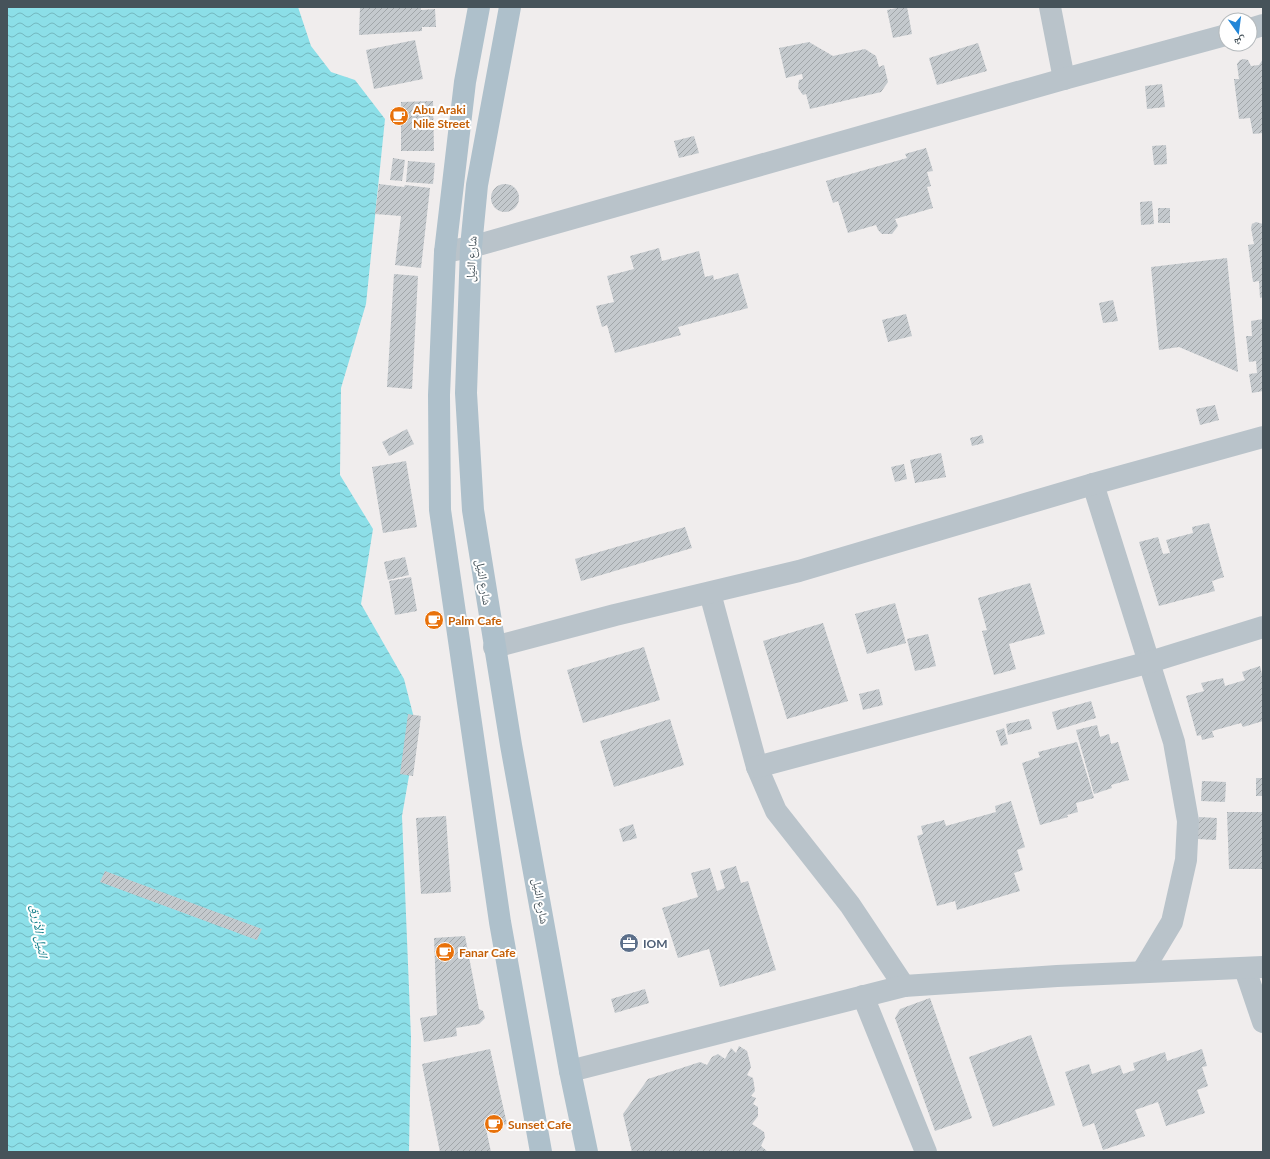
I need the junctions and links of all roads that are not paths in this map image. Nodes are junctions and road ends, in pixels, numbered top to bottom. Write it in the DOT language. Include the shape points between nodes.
graph roads {
  1 [pos="478,7"];
  2 [pos="510,7"];
  3 [pos="1050,7"];
  4 [pos="1218,37"];
  5 [pos="1064,79"];
  6 [pos="472,247"];
  7 [pos="445,252"];
  8 [pos="1263,437"];
  9 [pos="1093,484"];
  10 [pos="710,593"];
  11 [pos="1263,627"];
  12 [pos="494,647"];
  13 [pos="1150,662"];
  14 [pos="757,767"];
  15 [pos="1254,968"];
  16 [pos="1142,972"];
  17 [pos="904,986"];
  18 [pos="863,996"];
  19 [pos="1263,1022"];
  20 [pos="570,1071"];
  21 [pos="541,1152"];
  22 [pos="587,1152"];
  23 [pos="926,1152"];
  1 -- 7 [label="main road, شارع النيل" via="465,82"];
  2 -- 6 [label="main road, شارع النيل" via="477,185"];
  3 -- 5 [label="street"];
  4 -- 5 [label="street"];
  5 -- 6 [label="street"];
  6 -- 7 [label="street"];
  6 -- 12 [label="main road, شارع النيل" via="466,393 473,510"];
  7 -- 21 [label="main road, شارع النيل" via="439,395 440,510 500,922"];
  8 -- 9 [label="street"];
  9 -- 10 [label="street" via="799,571"];
  9 -- 13 [label="street"];
  10 -- 12 [label="street"];
  10 -- 14 [label="street"];
  11 -- 13 [label="street"];
  12 -- 20 [label="main road, شارع النيل"];
  13 -- 14 [label="street"];
  13 -- 16 [label="street" via="1174,742 1188,821 1186,860 1172,922"];
  14 -- 17 [label="street" via="776,811 850,905"];
  15 -- 16 [label="street"];
  15 -- 19 [label="street"];
  16 -- 17 [label="street"];
  17 -- 18 [label="street"];
  18 -- 20 [label="street"];
  18 -- 23 [label="street"];
  20 -- 22 [label="main road, شارع النيل"];
}
